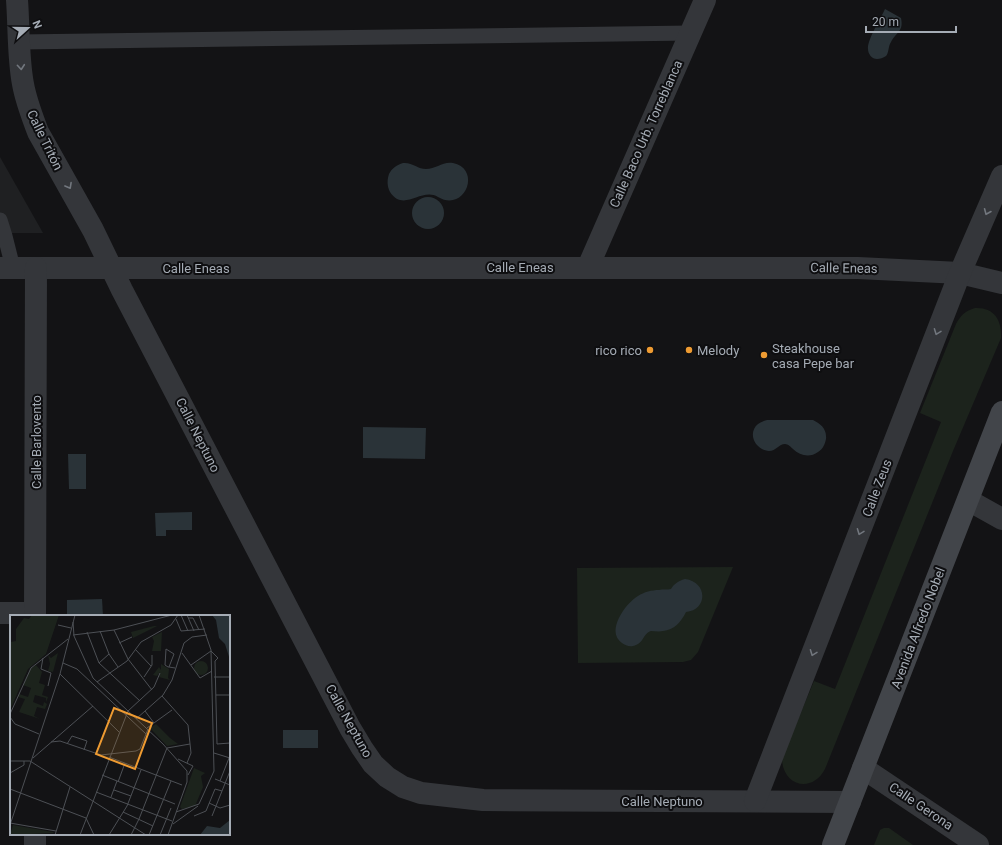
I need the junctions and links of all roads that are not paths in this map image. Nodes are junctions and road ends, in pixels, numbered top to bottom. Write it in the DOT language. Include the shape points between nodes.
graph roads {
  1 [pos="18,0"];
  2 [pos="705,0"];
  3 [pos="691,33"];
  4 [pos="19,42"];
  5 [pos="1002,176"];
  6 [pos="0,220"];
  7 [pos="588,267"];
  8 [pos="7,268"];
  9 [pos="36,268"];
  10 [pos="111,268"];
  11 [pos="960,273"];
  12 [pos="1002,283"];
  13 [pos="1002,412"];
  14 [pos="968,500"];
  15 [pos="1002,519"];
  16 [pos="0,613"];
  17 [pos="35,615"];
  18 [pos="863,768"];
  19 [pos="755,801"];
  20 [pos="850,802"];
  21 [pos="834,845"];
  22 [pos="978,845"];
  1 -- 4 [label="street, Calle Tritón"];
  2 -- 3 [label="street, Calle Baco Urb. Torreblanca"];
  3 -- 4 [label="lane"];
  3 -- 7 [label="street, Calle Baco Urb. Torreblanca"];
  4 -- 10 [label="street, Calle Tritón, one-way" via="23,83 34,121"];
  5 -- 11 [label="street, Calle Zeus, one-way"];
  6 -- 8 [label="lane" via="5,236"];
  7 -- 10 [label="street, Calle Eneas"];
  7 -- 11 [label="street, Calle Eneas" via="858,268"];
  8 -- 9 [label="street, Calle Eneas"];
  9 -- 10 [label="street, Calle Eneas"];
  9 -- 17 [label="street, Calle Barlovento"];
  10 -- 19 [label="street, Calle Neptuno" via="350,728 373,764 387,777 403,787 421,793 483,800"];
  11 -- 12 [label="street, Calle Eneas"];
  11 -- 19 [label="street, Calle Zeus, one-way"];
  13 -- 14 [label="main road, Avenida Alfredo Nobel"];
  14 -- 15 [label="street"];
  14 -- 18 [label="main road, Avenida Alfredo Nobel"];
  16 -- 17 [label="street"];
  18 -- 20 [label="main road, Avenida Alfredo Nobel"];
  18 -- 22 [label="street, Calle Gerona"];
  19 -- 20 [label="street, Calle Neptuno"];
  20 -- 21 [label="main road, Avenida Alfredo Nobel"];
}
